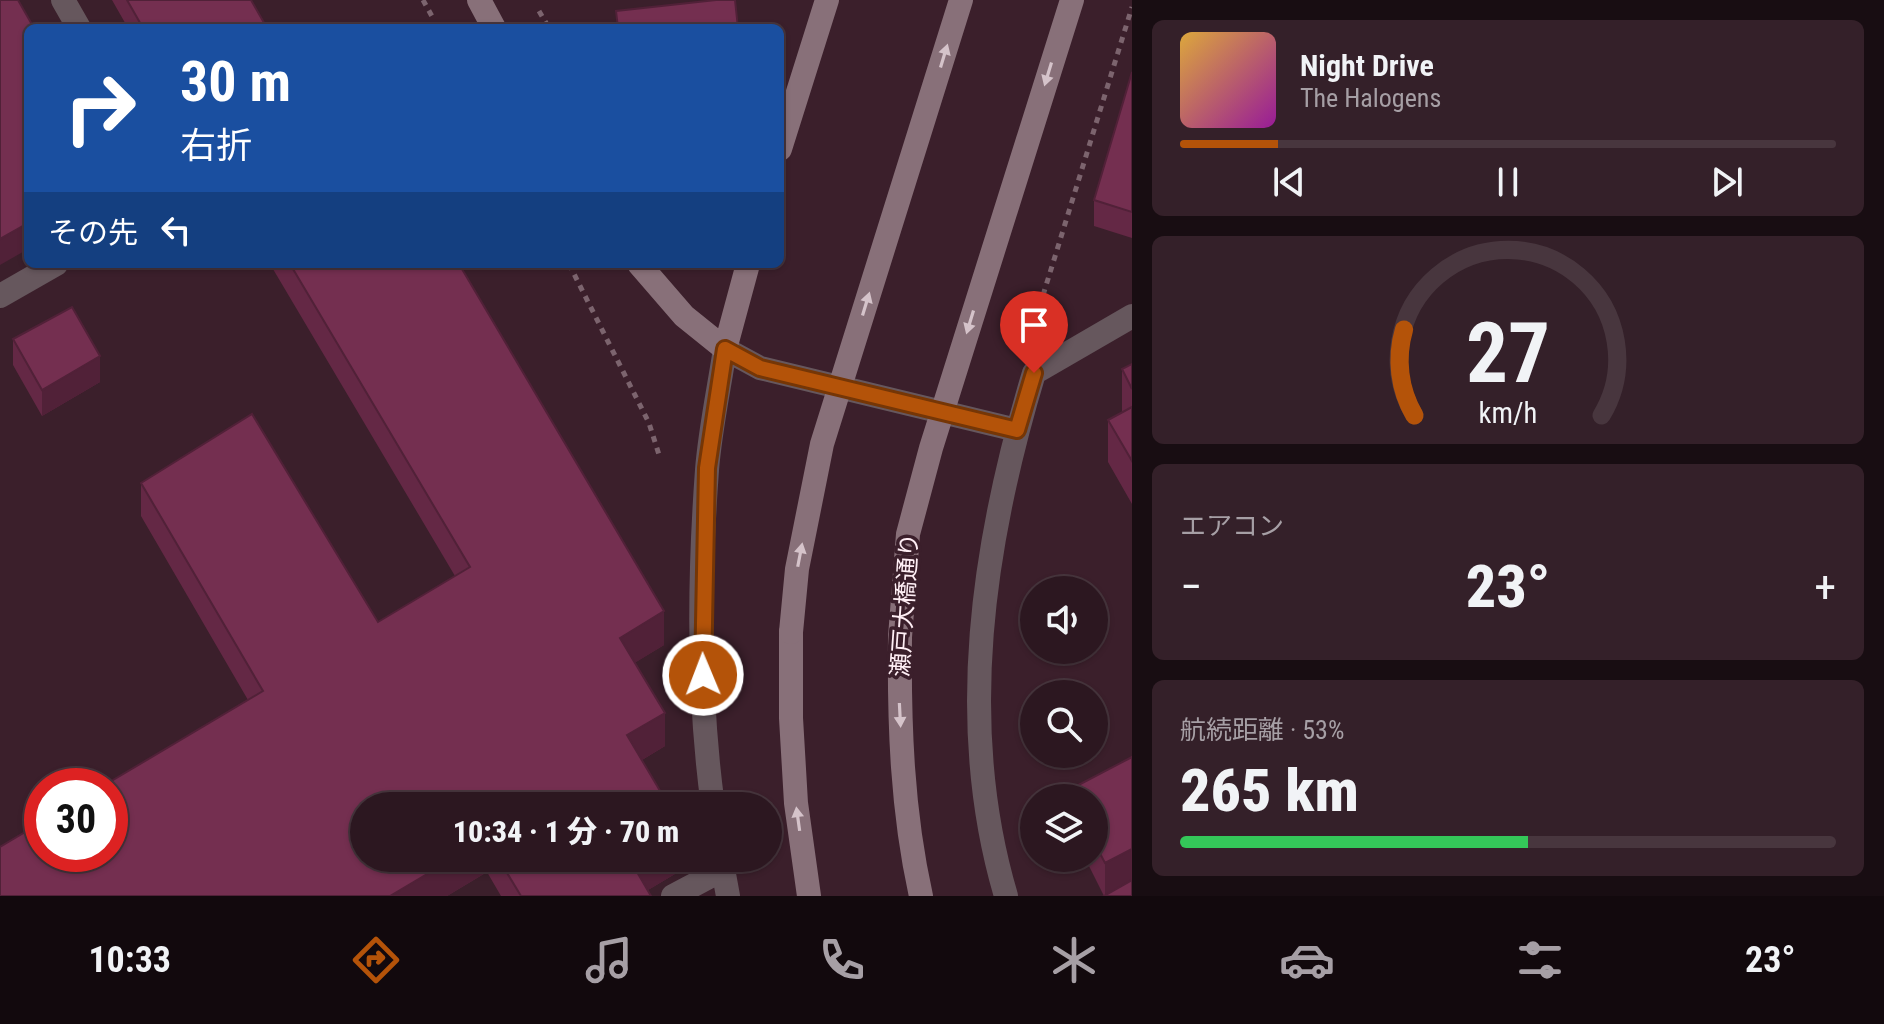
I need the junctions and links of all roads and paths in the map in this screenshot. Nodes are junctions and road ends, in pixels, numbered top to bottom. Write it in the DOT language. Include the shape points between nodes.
graph roads {
  1 [pos="63,0"];
  2 [pos="423,0"];
  3 [pos="827,0"];
  4 [pos="961,0"];
  5 [pos="1072,0"];
  6 [pos="1132,7"];
  7 [pos="77,24"];
  8 [pos="436,24"];
  9 [pos="784,136"];
  10 [pos="49,268"];
  11 [pos="571,268"];
  12 [pos="642,268"];
  13 [pos="747,268"];
  14 [pos="0,296"];
  15 [pos="1132,316"];
  16 [pos="725,349"];
  17 [pos="1034,373"];
  18 [pos="1017,430"];
  19 [pos="661,460"];
  20 [pos="711,792"];
  21 [pos="710,872"];
  22 [pos="724,872"];
  23 [pos="673,896"];
  24 [pos="728,896"];
  25 [pos="809,896"];
  26 [pos="921,896"];
  27 [pos="1006,896"];
  1 -- 7 [label="street"];
  2 -- 8 [label="path"];
  3 -- 9 [label="street"];
  25 -- 4 [label="street, one-way, bridge" via="791,718 797,569 822,444"];
  5 -- 26 [label="street, 瀬戸大橋通り, one-way, bridge" via="908,534 900,637 904,785"];
  6 -- 17 [label="path" via="1027,346"];
  10 -- 14 [label="street"];
  11 -- 19 [label="path" via="649,423"];
  12 -- 16 [label="street" via="684,316"];
  13 -- 16 [label="street"];
  15 -- 17 [label="street"];
  16 -- 18 [label="street" via="760,368"];
  16 -- 20 [label="street" via="707,468 702,647"];
  17 -- 18 [label="street"];
  18 -- 27 [label="street" via="980,632 978,706 983,780"];
  21 -- 23 [label="street"];
  22 -- 24 [label="street"];
}
